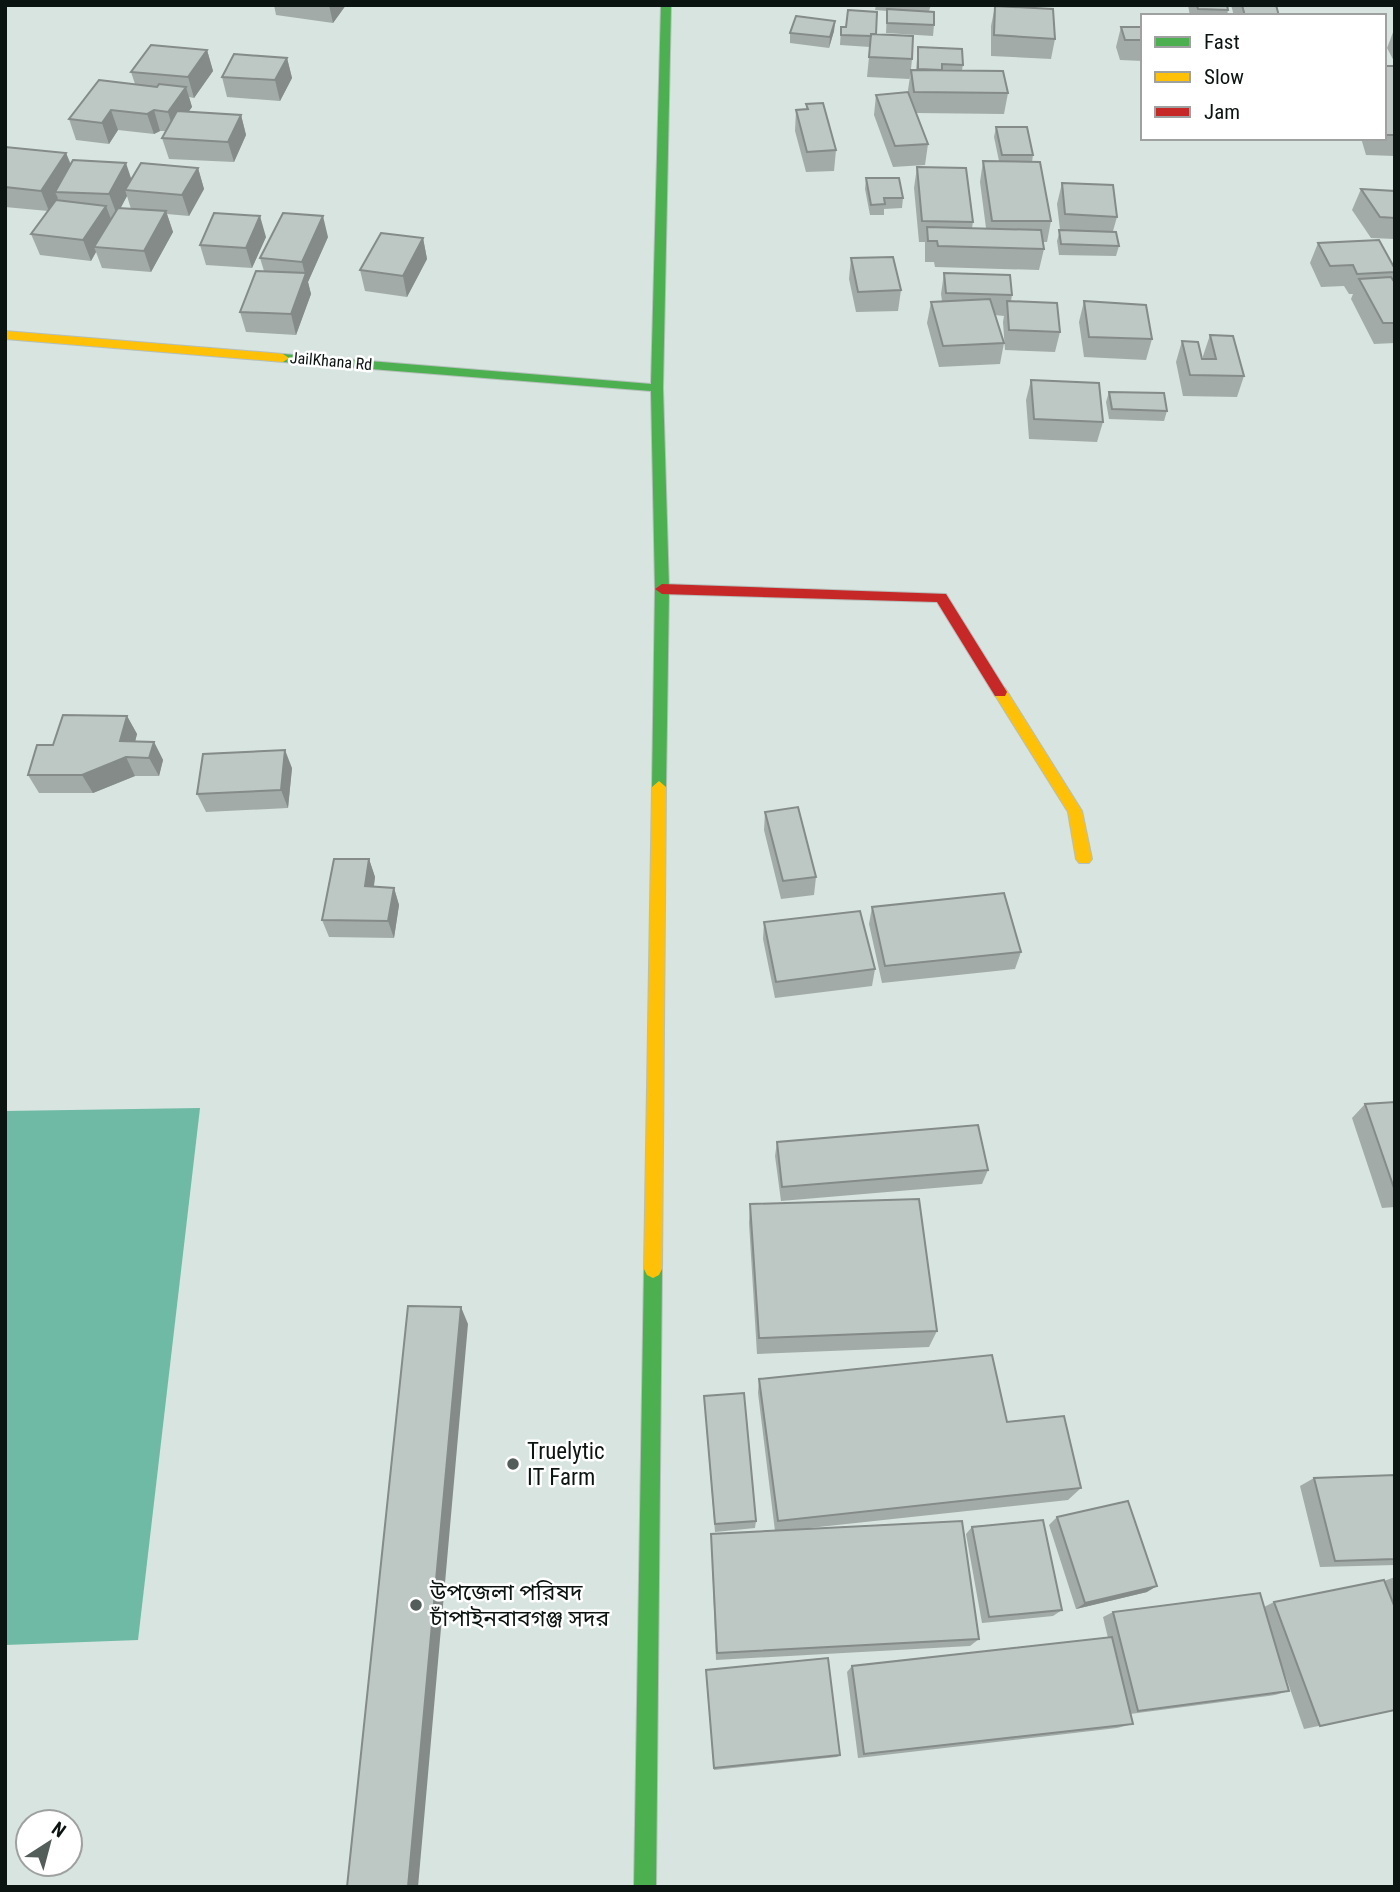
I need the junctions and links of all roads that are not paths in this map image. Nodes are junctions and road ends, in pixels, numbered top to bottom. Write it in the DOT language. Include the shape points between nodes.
graph roads {
  1 [pos="666,5"];
  2 [pos="5,335"];
  3 [pos="657,388"];
  4 [pos="662,589"];
  5 [pos="1084,859"];
  6 [pos="645,1887"];
  1 -- 3 [label="main road"];
  2 -- 3 [label="main road, JailKhana Rd"];
  3 -- 4 [label="main road"];
  4 -- 5 [label="main road" via="941,597 1075,811"];
  4 -- 6 [label="main road"];
}
